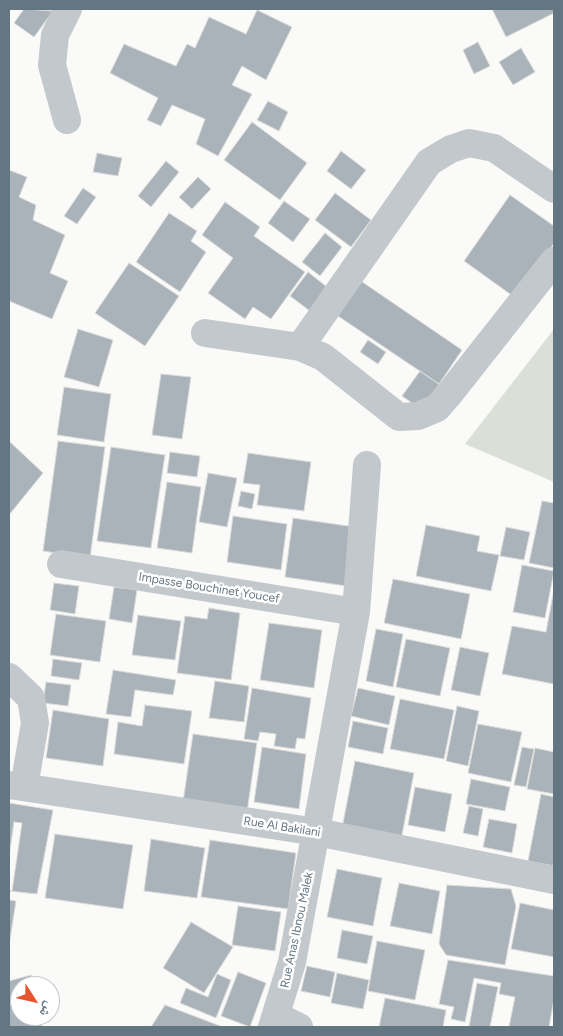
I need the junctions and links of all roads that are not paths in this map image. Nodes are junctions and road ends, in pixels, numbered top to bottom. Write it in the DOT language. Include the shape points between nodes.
graph roads {
  1 [pos="68,9"];
  2 [pos="67,120"];
  3 [pos="554,189"];
  4 [pos="554,261"];
  5 [pos="205,333"];
  6 [pos="300,348"];
  7 [pos="367,465"];
  8 [pos="62,564"];
  9 [pos="356,612"];
  10 [pos="9,678"];
  11 [pos="17,786"];
  12 [pos="317,832"];
  13 [pos="554,880"];
  14 [pos="283,1024"];
  1 -- 2 [label="street" via="55,35 52,65"];
  3 -- 6 [label="street" via="494,148 469,143 429,162"];
  4 -- 6 [label="street" via="437,408 418,416 399,417 323,357"];
  5 -- 6 [label="street"];
  7 -- 9 [label="street, Rue Anas Ibnou Malek"];
  8 -- 9 [label="street, Impasse Bouchinet Youcef"];
  9 -- 12 [label="street, Rue Anas Ibnou Malek"];
  10 -- 11 [label="street" via="31,698 35,723"];
  11 -- 12 [label="street, Rue Al Bakilani"];
  12 -- 13 [label="street, Rue Al Bakilani"];
  12 -- 14 [label="street, Rue Anas Ibnou Malek"];
}
